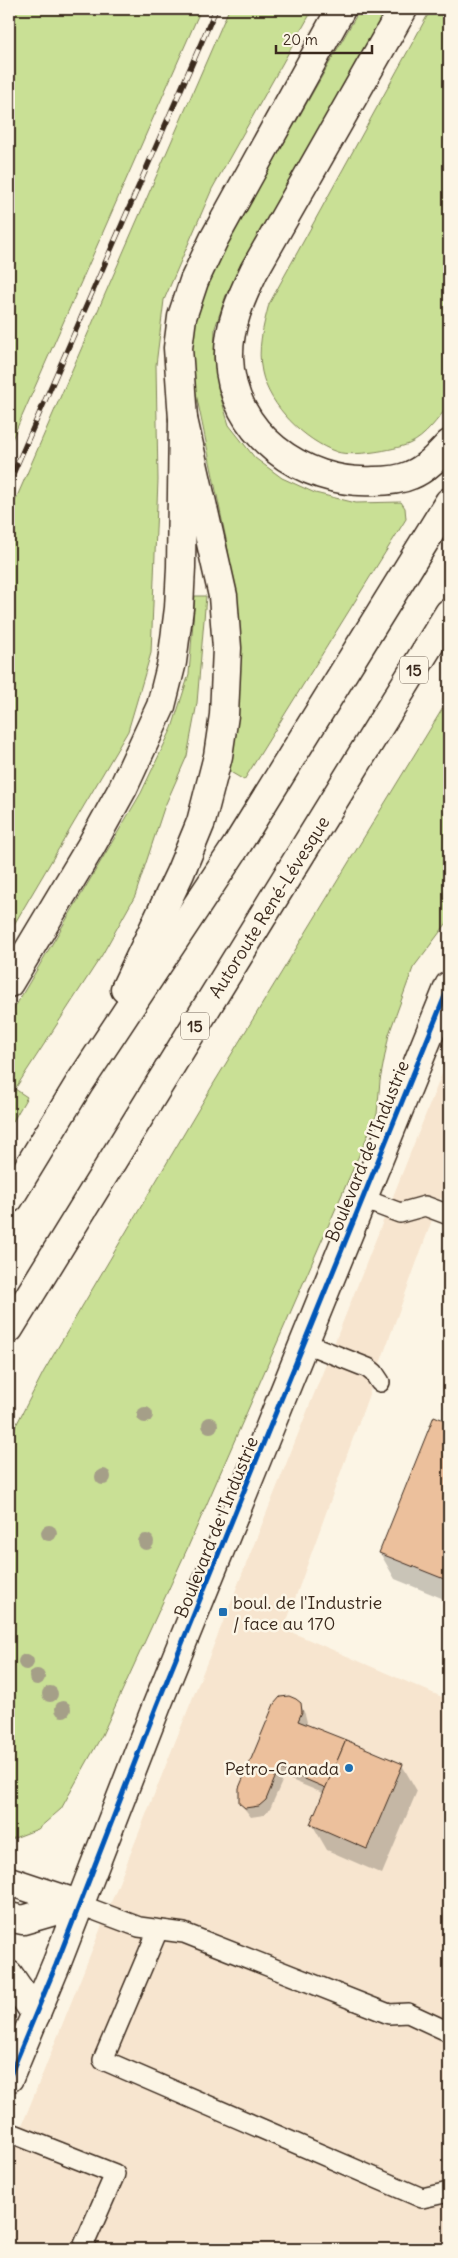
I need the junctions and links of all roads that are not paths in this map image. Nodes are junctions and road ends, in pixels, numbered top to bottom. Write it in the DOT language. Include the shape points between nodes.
graph roads {
  1 [pos="341,9"];
  2 [pos="403,9"];
  3 [pos="183,419"];
  4 [pos="449,444"];
  5 [pos="449,502"];
  6 [pos="449,613"];
  7 [pos="9,983"];
  8 [pos="449,986"];
  9 [pos="80,1084"];
  10 [pos="9,1199"];
  11 [pos="363,1199"];
  12 [pos="449,1215"];
  13 [pos="10,1328"];
  14 [pos="305,1343"];
  15 [pos="380,1382"];
  16 [pos="9,1881"];
  17 [pos="78,1904"];
  18 [pos="9,1917"];
  19 [pos="158,1930"];
  20 [pos="9,1975"];
  21 [pos="36,2014"];
  22 [pos="449,2032"];
  23 [pos="9,2078"];
  24 [pos="9,2132"];
  25 [pos="449,2192"];
  26 [pos="82,2249"];
  1 -- 3 [label="main road" via="194,282 182,317 178,348"];
  2 -- 4 [label="main road" via="250,279 235,318 229,358 237,398 258,434 287,458 323,476 363,482 405,478 432,462"];
  3 -- 7 [label="main road" via="179,608 172,662 161,706 119,795"];
  3 -- 9 [label="main road" via="223,596 226,648 220,739 208,799 191,849"];
  5 -- 9 [label="main road" via="237,845"];
  6 -- 13 [label="main road, Autoroute René-Lévesque / 15"];
  8 -- 11 [label="main road, Boulevard de l'Industrie"];
  9 -- 10 [label="main road"];
  11 -- 12 [label="lane" via="400,1213 425,1206"];
  11 -- 14 [label="main road, Boulevard de l'Industrie"];
  14 -- 15 [label="lane" via="368,1368"];
  14 -- 17 [label="main road, Boulevard de l'Industrie"];
  16 -- 17 [label="main road"];
  17 -- 18 [label="main road" via="23,1920"];
  17 -- 19 [label="lane" via="139,1927"];
  17 -- 21 [label="main road, Boulevard de l'Industrie"];
  19 -- 22 [label="lane" via="184,1933 389,2014 408,2013"];
  19 -- 25 [label="lane" via="103,2060 422,2198"];
  20 -- 21 [label="main road"];
  21 -- 23 [label="main road, Boulevard de l'Industrie"];
  24 -- 26 [label="lane" via="116,2174"];
}
